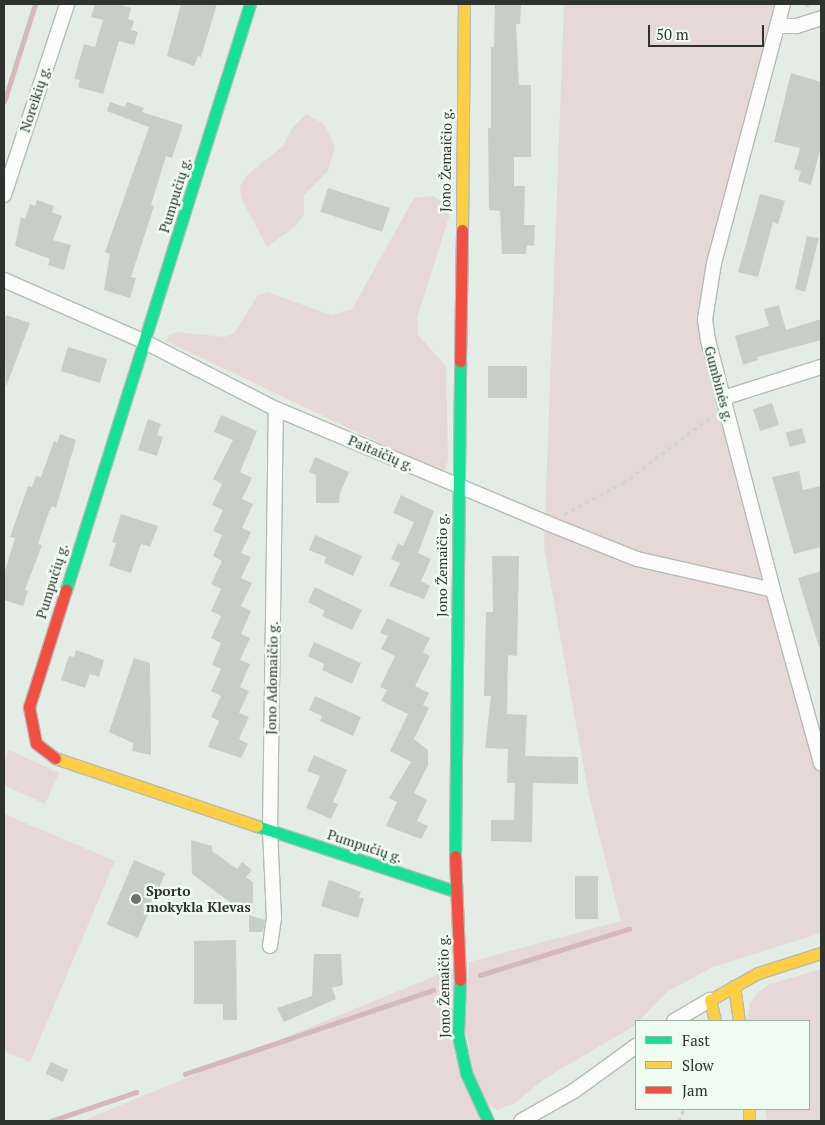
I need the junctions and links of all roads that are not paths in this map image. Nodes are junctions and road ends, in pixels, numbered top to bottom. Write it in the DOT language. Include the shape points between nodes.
graph roads {
  1 [pos="66,4"];
  2 [pos="250,4"];
  3 [pos="464,4"];
  4 [pos="783,4"];
  5 [pos="821,18"];
  6 [pos="777,26"];
  7 [pos="4,195"];
  8 [pos="4,280"];
  9 [pos="143,342"];
  10 [pos="821,367"];
  11 [pos="723,398"];
  12 [pos="276,409"];
  13 [pos="458,486"];
  14 [pos="773,590"];
  15 [pos="821,763"];
  16 [pos="270,830"];
  17 [pos="455,891"];
  18 [pos="270,946"];
  19 [pos="821,953"];
  20 [pos="734,986"];
  21 [pos="710,1000"];
  22 [pos="676,1020"];
  23 [pos="715,1020"];
  24 [pos="740,1020"];
  25 [pos="635,1047"];
  26 [pos="488,1121"];
  27 [pos="520,1121"];
  1 -- 7 [label="street, Noreikių g."];
  2 -- 9 [label="street, Pumpučių g."];
  3 -- 13 [label="street, Jono Žemaičio g."];
  4 -- 6 [label="street, Gumbinės g."];
  5 -- 6 [label="street" via="797,26"];
  6 -- 11 [label="street, Gumbinės g." via="706,300 708,340"];
  8 -- 9 [label="street, Paitaičių g."];
  9 -- 12 [label="street, Paitaičių g."];
  9 -- 16 [label="street, Pumpučių g." via="29,707 36,743 56,759 88,771"];
  10 -- 11 [label="street"];
  11 -- 14 [label="street, Gumbinės g."];
  12 -- 13 [label="street, Paitaičių g."];
  12 -- 16 [label="street, Jono Adomaičio g."];
  13 -- 14 [label="street, Paitaičių g." via="637,559"];
  13 -- 17 [label="street, Jono Žemaičio g."];
  14 -- 15 [label="street, Gumbinės g."];
  16 -- 17 [label="street, Pumpučių g."];
  16 -- 18 [label="street, Jono Adomaičio g." via="274,918"];
  17 -- 26 [label="street, Jono Žemaičio g." via="461,988 458,1035 466,1073"];
  19 -- 20 [label="street" via="758,973"];
  20 -- 21 [label="street"];
  20 -- 24 [label="street"];
  21 -- 22 [label="street"];
  21 -- 23 [label="street"];
  25 -- 27 [label="street" via="574,1091"];
}
